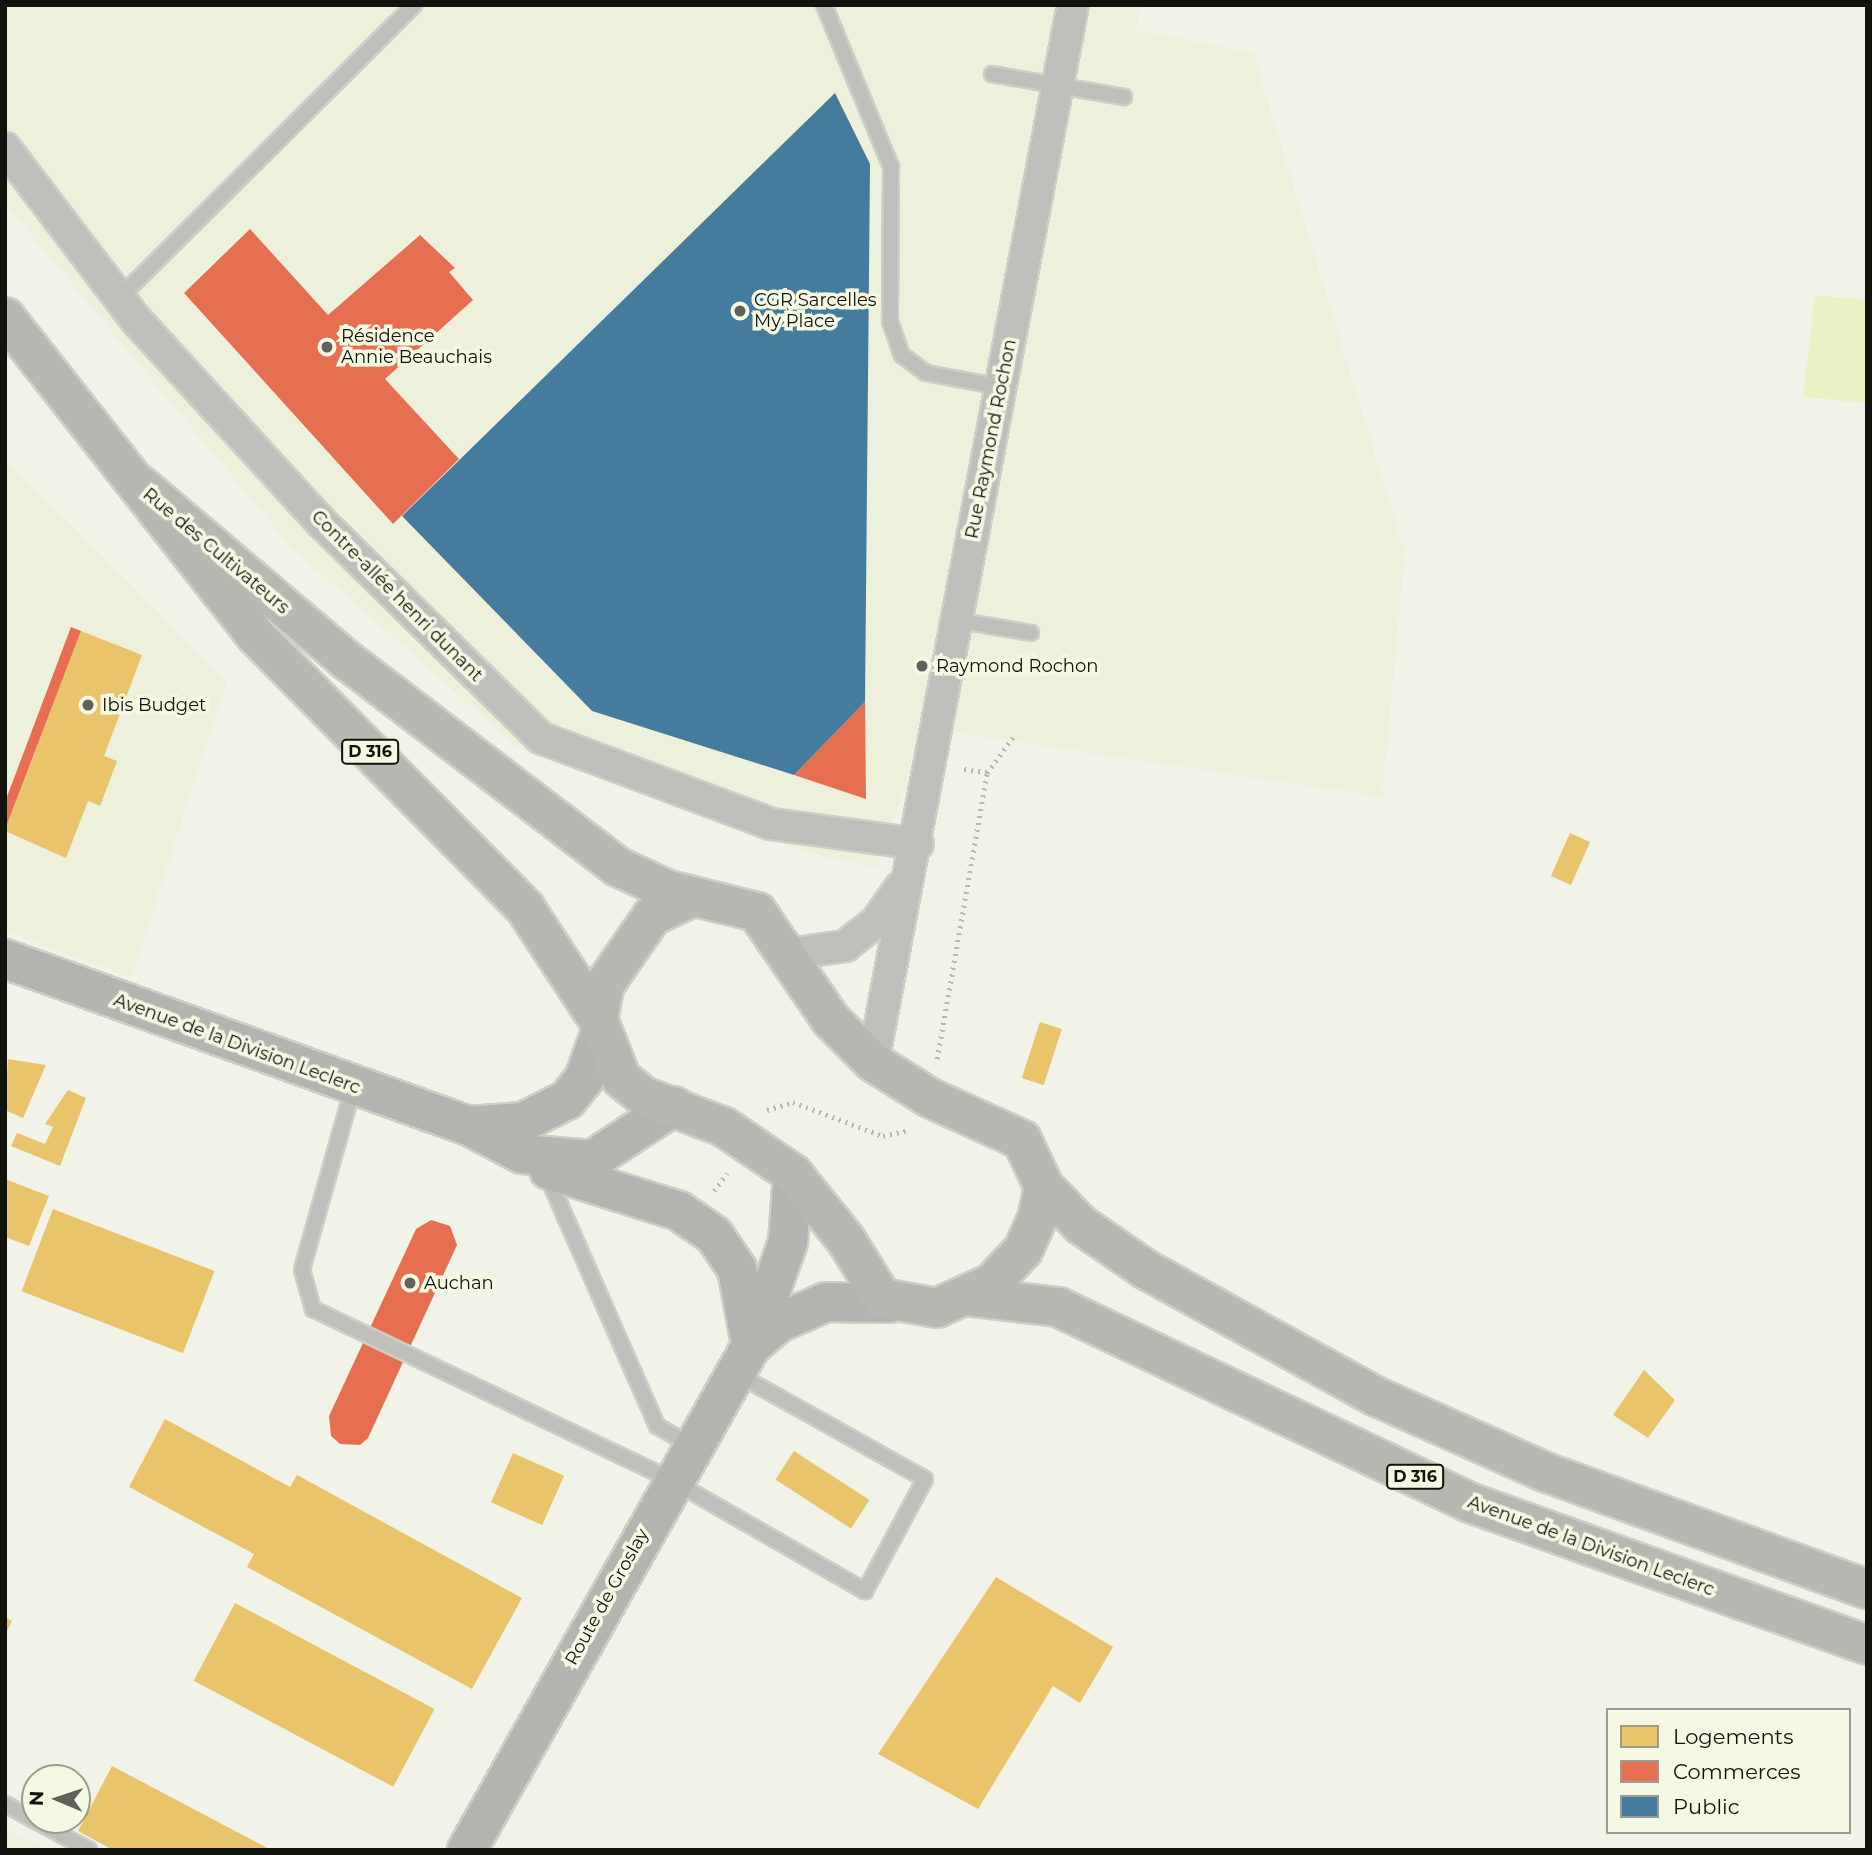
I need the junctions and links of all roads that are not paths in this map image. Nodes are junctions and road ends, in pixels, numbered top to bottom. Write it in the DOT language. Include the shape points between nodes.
graph roads {
  1 [pos="414,5"];
  2 [pos="824,5"];
  3 [pos="1073,5"];
  4 [pos="992,74"];
  5 [pos="1057,85"];
  6 [pos="1124,97"];
  7 [pos="5,148"];
  8 [pos="118,299"];
  9 [pos="5,317"];
  10 [pos="1000,387"];
  11 [pos="140,485"];
  12 [pos="956,620"];
  13 [pos="1031,633"];
  14 [pos="918,844"];
  15 [pos="910,873"];
  16 [pos="693,897"];
  17 [pos="789,954"];
  18 [pos="5,960"];
  19 [pos="599,1027"];
  20 [pos="873,1062"];
  21 [pos="354,1087"];
  22 [pos="674,1106"];
  23 [pos="540,1144"];
  24 [pos="793,1174"];
  25 [pos="1044,1187"];
  26 [pos="972,1297"];
  27 [pos="890,1303"];
  28 [pos="743,1360"];
  29 [pos="692,1446"];
  30 [pos="671,1480"];
  31 [pos="1867,1589"];
  32 [pos="1867,1645"];
  33 [pos="5,1804"];
  34 [pos="89,1850"];
  35 [pos="467,1850"];
  1 -- 8 [label="lane"];
  2 -- 10 [label="lane" via="891,167 890,321 902,355 926,373"];
  3 -- 5 [label="street, Rue Raymond Rochon"];
  4 -- 5 [label="lane"];
  5 -- 6 [label="lane"];
  5 -- 10 [label="street, Rue Raymond Rochon"];
  7 -- 8 [label="street, Contre-allée henri dunant"];
  8 -- 14 [label="street, Contre-allée henri dunant" via="320,521 541,738 771,824"];
  9 -- 11 [label="main road, D 316"];
  10 -- 12 [label="street, Rue Raymond Rochon"];
  11 -- 16 [label="main road, Rue des Cultivateurs / D 316" via="349,662 578,838 640,880"];
  11 -- 19 [label="main road, Rue des Cultivateurs / D 316" via="255,635 525,908"];
  12 -- 13 [label="lane"];
  12 -- 14 [label="street, Rue Raymond Rochon"];
  14 -- 15 [label="street, Rue Raymond Rochon"];
  15 -- 17 [label="street, Rue Raymond Rochon" via="866,932 832,951"];
  15 -- 20 [label="street, Rue Raymond Rochon"];
  16 -- 17 [label="main road, Rue des Cultivateurs" via="757,912"];
  16 -- 19 [label="main road" via="652,916 632,938 605,984"];
  17 -- 20 [label="main road, Rue des Cultivateurs" via="831,1020"];
  18 -- 21 [label="main road, Avenue de la Division Leclerc"];
  19 -- 22 [label="main road, Rue des Cultivateurs" via="628,1086"];
  19 -- 23 [label="main road, Avenue de la Division Leclerc" via="580,1086"];
  20 -- 25 [label="main road, Rue des Cultivateurs" via="930,1098 1008,1129 1030,1153"];
  21 -- 23 [label="main road, Avenue de la Division Leclerc" via="469,1126 505,1126"];
  21 -- 30 [label="lane" via="302,1270 307,1302"];
  22 -- 23 [label="main road, Avenue de la Division Leclerc" via="592,1160"];
  22 -- 24 [label="main road, Rue des Cultivateurs" via="748,1141"];
  23 -- 28 [label="main road" via="679,1211 714,1235 737,1269"];
  23 -- 29 [label="lane" via="657,1426"];
  24 -- 27 [label="main road, Rue des Cultivateurs" via="846,1240 876,1293"];
  24 -- 28 [label="main road, Route de Groslay" via="788,1242"];
  25 -- 26 [label="main road" via="1023,1250"];
  25 -- 31 [label="main road" via="1081,1225 1144,1269 1375,1396 1545,1472"];
  26 -- 27 [label="main road" via="937,1308"];
  26 -- 32 [label="main road, Avenue de la Division Leclerc / D 316" via="1058,1307 1468,1502"];
  27 -- 28 [label="main road, Route de Groslay" via="826,1302 780,1322"];
  28 -- 29 [label="main road, Route de Groslay"];
  28 -- 30 [label="lane" via="925,1479 865,1591"];
  29 -- 30 [label="main road, Route de Groslay"];
  30 -- 35 [label="main road, Route de Groslay"];
  33 -- 34 [label="lane"];
}
